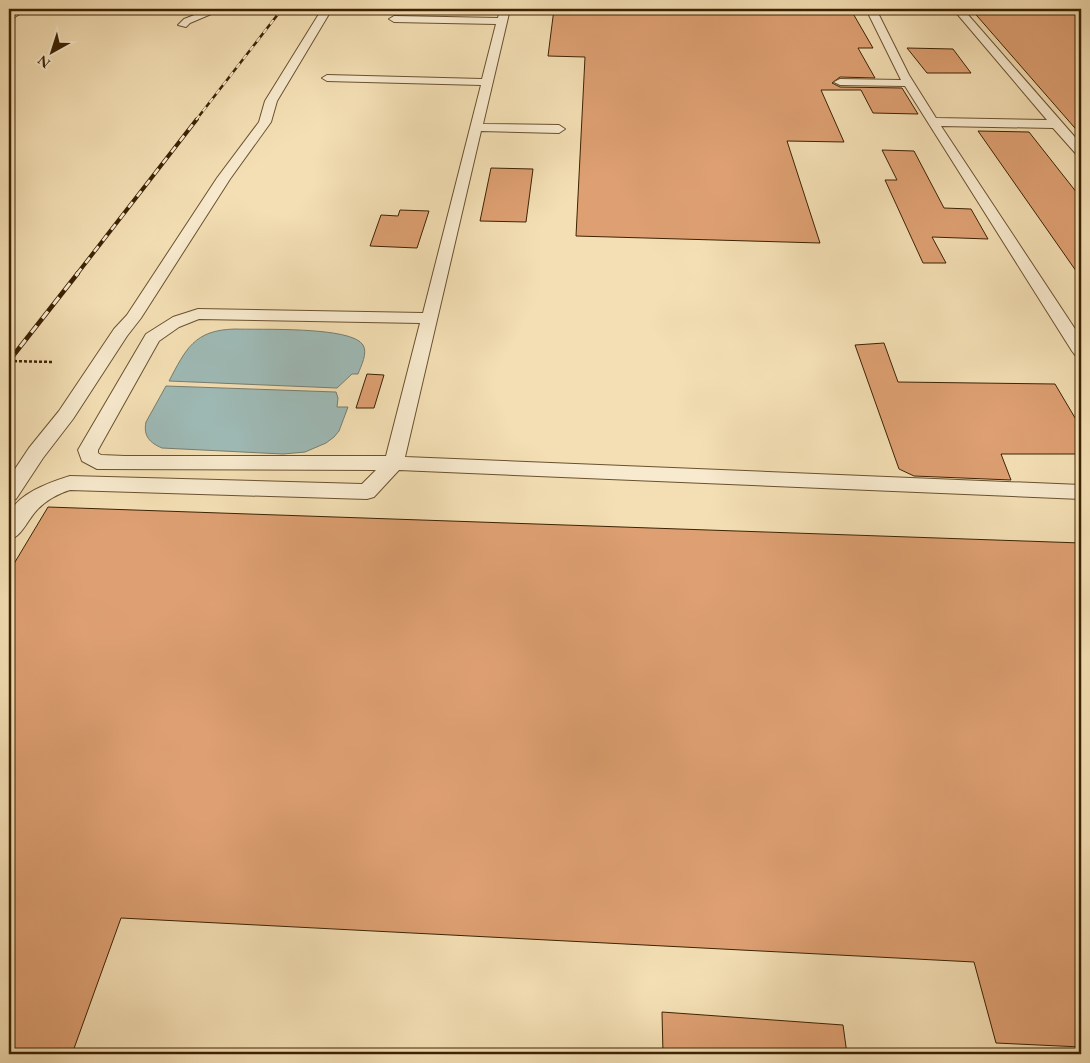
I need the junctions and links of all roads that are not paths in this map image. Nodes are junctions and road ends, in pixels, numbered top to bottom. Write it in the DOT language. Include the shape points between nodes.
graph roads {
  1 [pos="22,9"];
  2 [pos="218,9"];
  3 [pos="327,9"];
  4 [pos="870,9"];
  5 [pos="958,9"];
  6 [pos="503,15"];
  7 [pos="9,18"];
  8 [pos="394,19"];
  9 [pos="183,25"];
  10 [pos="328,78"];
  11 [pos="486,82"];
  12 [pos="840,82"];
  13 [pos="909,83"];
  14 [pos="932,122"];
  15 [pos="1059,124"];
  16 [pos="475,127"];
  17 [pos="559,129"];
  18 [pos="1080,148"];
  19 [pos="143,302"];
  20 [pos="198,314"];
  21 [pos="429,318"];
  22 [pos="1081,351"];
  23 [pos="394,463"];
  24 [pos="1081,492"];
  25 [pos="9,494"];
  26 [pos="9,532"];
  1 -- 7 [label="street"];
  2 -- 9 [label="street"];
  3 -- 19 [label="street" via="271,101 265,122 224,178"];
  4 -- 13 [label="street"];
  5 -- 15 [label="street"];
  6 -- 8 [label="street"];
  6 -- 11 [label="street"];
  10 -- 11 [label="street"];
  11 -- 16 [label="street"];
  12 -- 13 [label="street"];
  13 -- 14 [label="street"];
  14 -- 15 [label="street"];
  14 -- 22 [label="street"];
  15 -- 18 [label="street"];
  16 -- 17 [label="street"];
  16 -- 21 [label="street"];
  19 -- 20 [label="street" via="152,312"];
  19 -- 25 [label="street"];
  20 -- 21 [label="street"];
  20 -- 23 [label="street" via="166,326 152,338 88,450 89,456 97,462 125,463"];
  21 -- 23 [label="street"];
  23 -- 24 [label="street"];
  23 -- 26 [label="street" via="367,492 70,483 33,500"];
}
